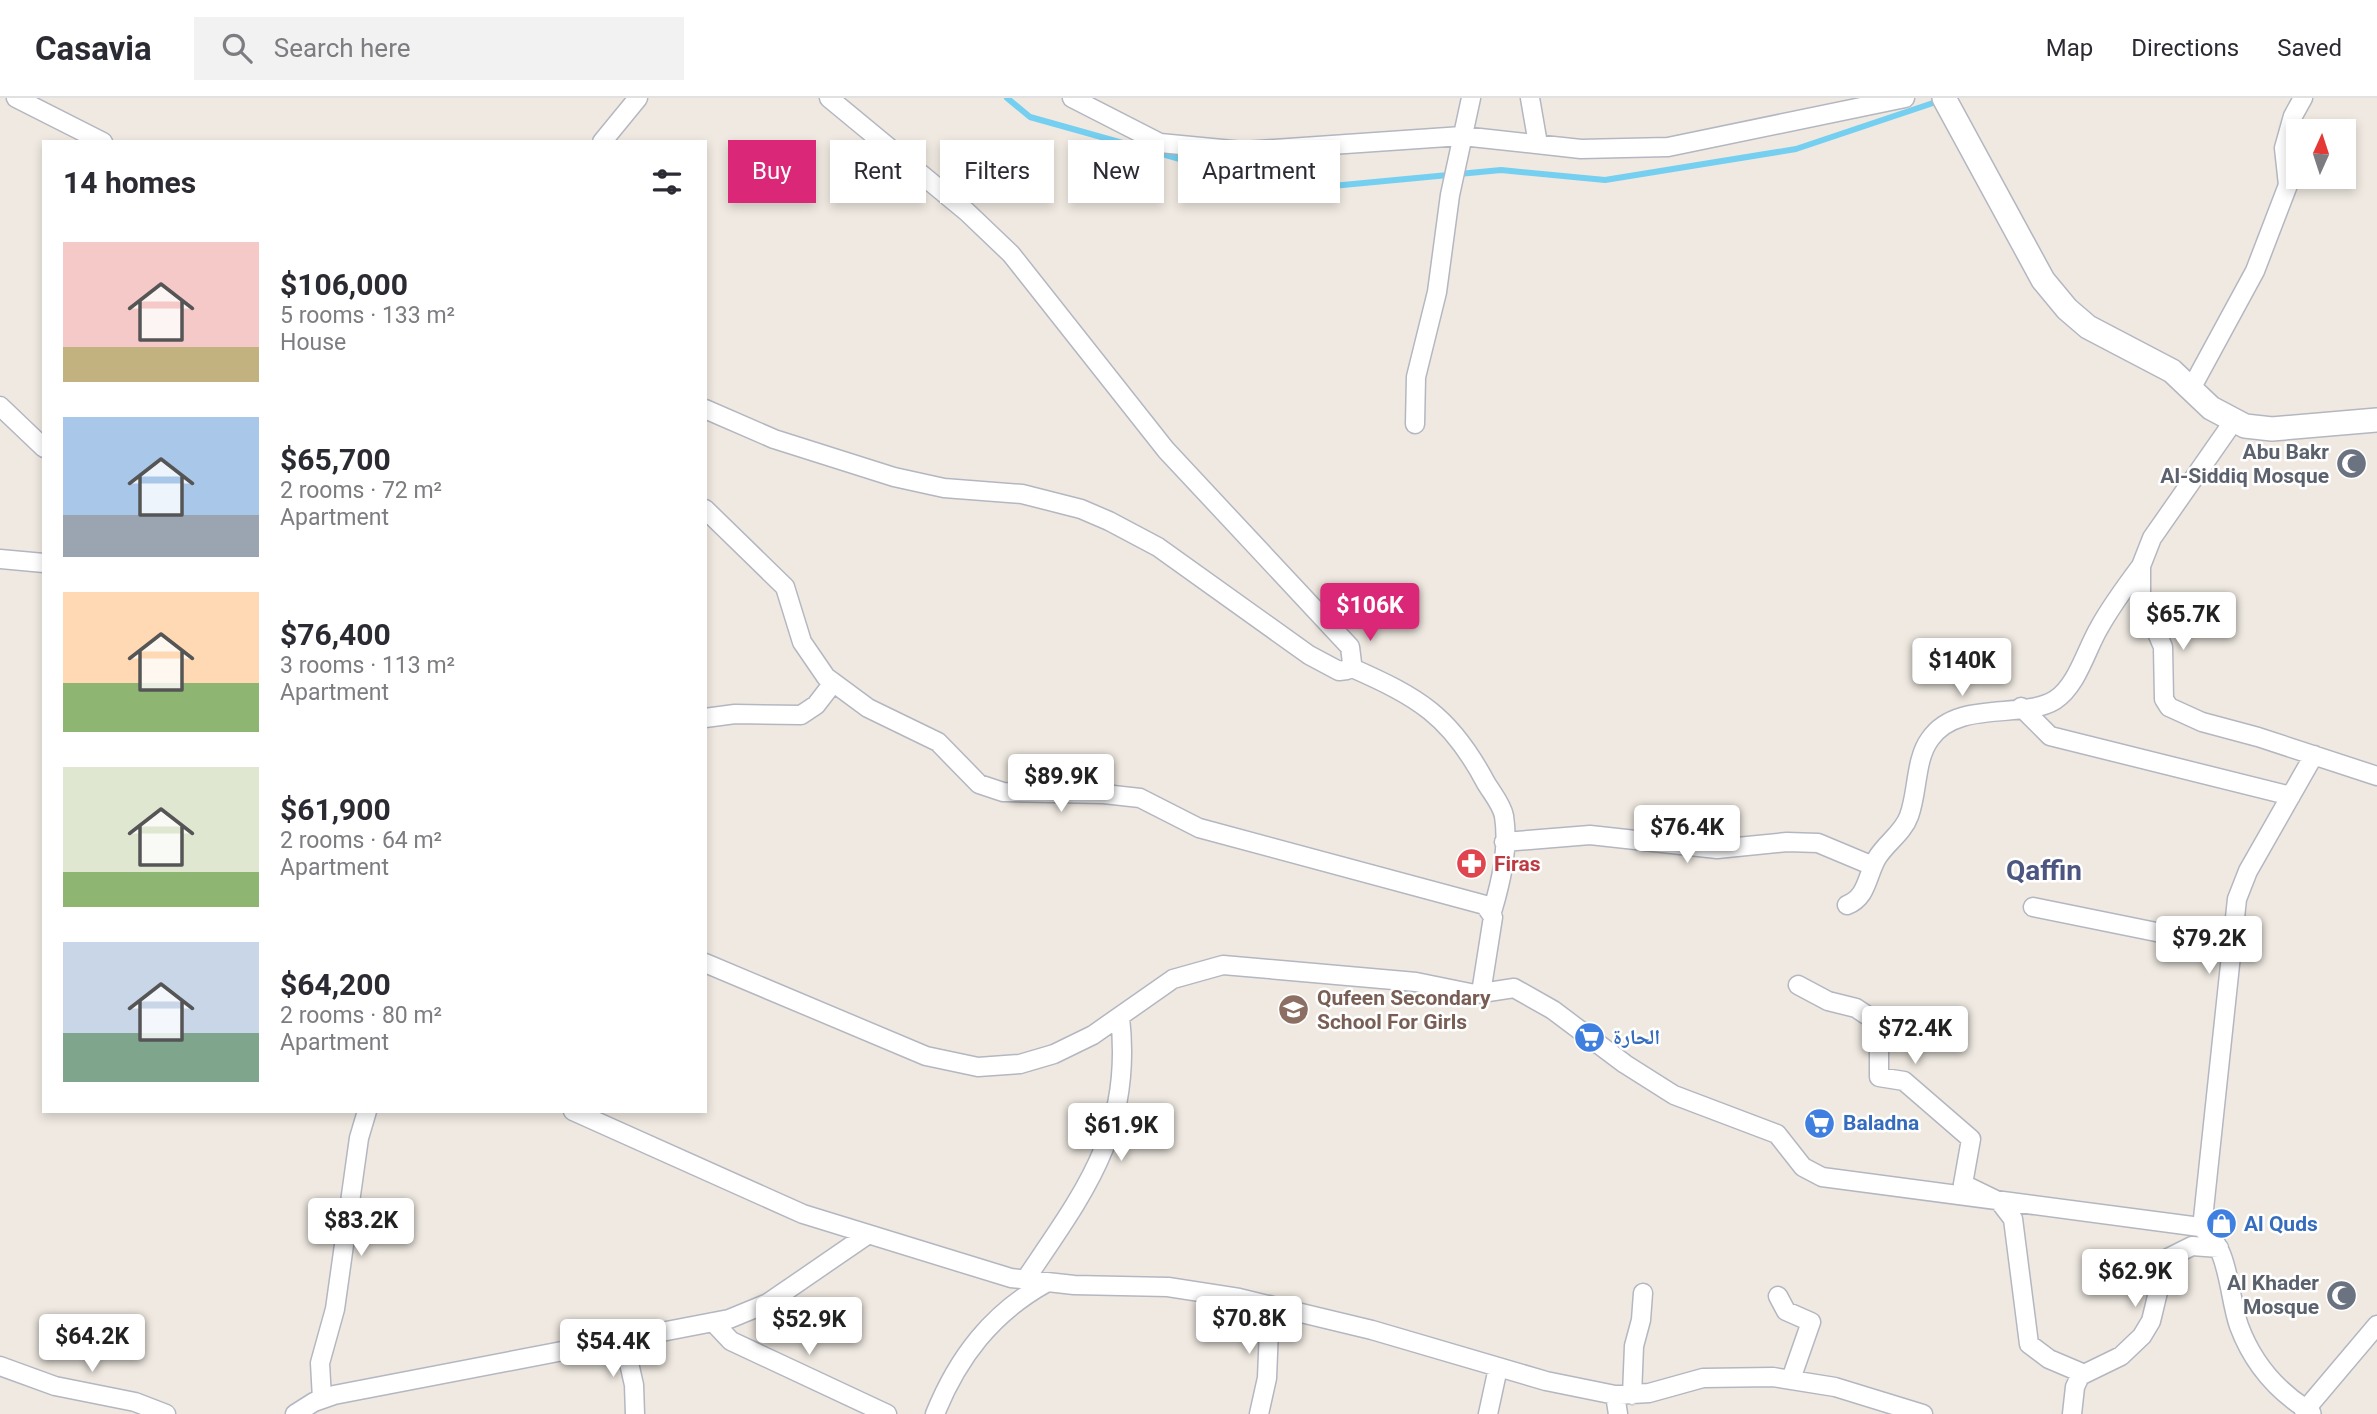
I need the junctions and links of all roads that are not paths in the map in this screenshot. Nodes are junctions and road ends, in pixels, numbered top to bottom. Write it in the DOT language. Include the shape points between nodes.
graph roads {
  1 [pos="16,98"];
  2 [pos="638,98"];
  3 [pos="829,98"];
  4 [pos="1072,98"];
  5 [pos="1471,98"];
  6 [pos="1530,98"];
  7 [pos="1905,98"];
  8 [pos="2303,98"];
  9 [pos="1947,105"];
  10 [pos="1462,136"];
  11 [pos="99,140"];
  12 [pos="604,140"];
  13 [pos="1538,144"];
  14 [pos="2192,387"];
  15 [pos="0,407"];
  16 [pos="707,410"];
  17 [pos="2377,420"];
  18 [pos="2233,422"];
  19 [pos="1415,424"];
  20 [pos="42,446"];
  21 [pos="707,511"];
  22 [pos="0,559"];
  23 [pos="42,563"];
  24 [pos="2141,566"];
  25 [pos="1350,667"];
  26 [pos="833,683"];
  27 [pos="2021,707"];
  28 [pos="707,718"];
  29 [pos="2314,755"];
  30 [pos="2377,776"];
  31 [pos="2291,796"];
  32 [pos="1504,842"];
  33 [pos="1873,866"];
  34 [pos="1847,905"];
  35 [pos="2033,906"];
  36 [pos="1492,912"];
  37 [pos="2233,934"];
  38 [pos="707,964"];
  39 [pos="1798,985"];
  40 [pos="1481,993"];
  41 [pos="1120,1017"];
  42 [pos="366,1113"];
  43 [pos="577,1113"];
  44 [pos="2000,1202"];
  45 [pos="2202,1228"];
  46 [pos="867,1235"];
  47 [pos="2219,1248"];
  48 [pos="1025,1280"];
  49 [pos="1046,1283"];
  50 [pos="1643,1293"];
  51 [pos="1778,1296"];
  52 [pos="1270,1305"];
  53 [pos="713,1321"];
  54 [pos="2377,1325"];
  55 [pos="624,1341"];
  56 [pos="0,1366"];
  57 [pos="1498,1368"];
  58 [pos="2082,1373"];
  59 [pos="1791,1379"];
  60 [pos="1624,1395"];
  61 [pos="321,1399"];
  62 [pos="2308,1411"];
  63 [pos="166,1414"];
  64 [pos="295,1414"];
  65 [pos="635,1414"];
  66 [pos="887,1414"];
  67 [pos="935,1414"];
  68 [pos="1259,1414"];
  69 [pos="1488,1414"];
  70 [pos="1618,1414"];
  71 [pos="1923,1414"];
  72 [pos="2072,1414"];
  1 -- 11 [label="street"];
  2 -- 12 [label="street"];
  3 -- 25 [label="street" via="1011,254 1166,450 1350,647"];
  4 -- 10 [label="street" via="1160,143 1229,150"];
  5 -- 10 [label="street"];
  6 -- 13 [label="street"];
  7 -- 13 [label="street" via="1668,147 1581,149"];
  8 -- 14 [label="street" via="2284,148 2288,185 2255,271"];
  9 -- 14 [label="street" via="2037,271 2057,299 2097,333 2161,364"];
  10 -- 13 [label="street"];
  10 -- 19 [label="street" via="1437,292 1416,377"];
  14 -- 18 [label="street" via="2211,408"];
  15 -- 20 [label="street"];
  16 -- 25 [label="street" via="774,439 894,477 944,488 1022,494 1109,521 1158,547 1309,655 1339,671"];
  17 -- 18 [label="street" via="2272,429"];
  18 -- 24 [label="street" via="2152,538"];
  21 -- 26 [label="street" via="778,578 790,598 809,657"];
  22 -- 23 [label="street"];
  24 -- 27 [label="street" via="2099,627 2065,691 2049,704"];
  24 -- 29 [label="street" via="2141,594 2163,647 2167,706 2202,722"];
  25 -- 32 [label="street" via="1405,691 1443,719 1504,815"];
  26 -- 28 [label="street" via="816,705 801,715"];
  26 -- 36 [label="street" via="868,708 938,742 968,776 991,789 1140,798 1199,828 1483,904"];
  27 -- 31 [label="street" via="2050,736"];
  27 -- 33 [label="street" via="1964,717 1934,733 1925,747 1906,824"];
  29 -- 30 [label="street"];
  29 -- 31 [label="street"];
  31 -- 37 [label="street" via="2242,883"];
  32 -- 33 [label="street" via="1590,835 1717,849 1818,843"];
  32 -- 36 [label="street"];
  33 -- 34 [label="street" via="1863,893"];
  35 -- 37 [label="street" via="2161,933"];
  36 -- 40 [label="street"];
  37 -- 45 [label="street"];
  38 -- 41 [label="street" via="926,1056 967,1066 999,1067 1041,1059"];
  39 -- 44 [label="street" via="1874,1020 1879,1031 1879,1077 1904,1081 1971,1139 1963,1184"];
  40 -- 41 [label="street" via="1416,982 1223,965 1173,979"];
  40 -- 44 [label="street" via="1503,987 1521,990 1674,1095 1777,1134 1812,1174"];
  41 -- 48 [label="street" via="1119,1094 1107,1148"];
  42 -- 61 [label="street" via="335,1309 320,1363"];
  43 -- 46 [label="street" via="803,1214"];
  44 -- 45 [label="street"];
  44 -- 58 [label="street" via="2013,1219 2029,1344 2049,1359"];
  45 -- 47 [label="street"];
  46 -- 48 [label="street"];
  46 -- 53 [label="street" via="765,1305"];
  47 -- 58 [label="street" via="2192,1246 2166,1259 2154,1313 2142,1336 2121,1356"];
  47 -- 62 [label="street" via="2247,1345 2268,1377"];
  48 -- 49 [label="street"];
  49 -- 52 [label="street" via="1168,1286"];
  49 -- 67 [label="street" via="1013,1303 980,1335 956,1370"];
  50 -- 60 [label="street"];
  51 -- 59 [label="street" via="1786,1311 1811,1322"];
  52 -- 57 [label="street"];
  52 -- 68 [label="street" via="1268,1378"];
  53 -- 55 [label="street"];
  53 -- 66 [label="street" via="731,1341"];
  54 -- 62 [label="street"];
  55 -- 61 [label="street"];
  55 -- 65 [label="street"];
  56 -- 63 [label="street" via="55,1386 135,1402"];
  57 -- 60 [label="street"];
  57 -- 69 [label="street"];
  58 -- 72 [label="street"];
  59 -- 60 [label="street" via="1719,1377"];
  59 -- 71 [label="street"];
  60 -- 70 [label="street"];
  61 -- 64 [label="street"];
}
